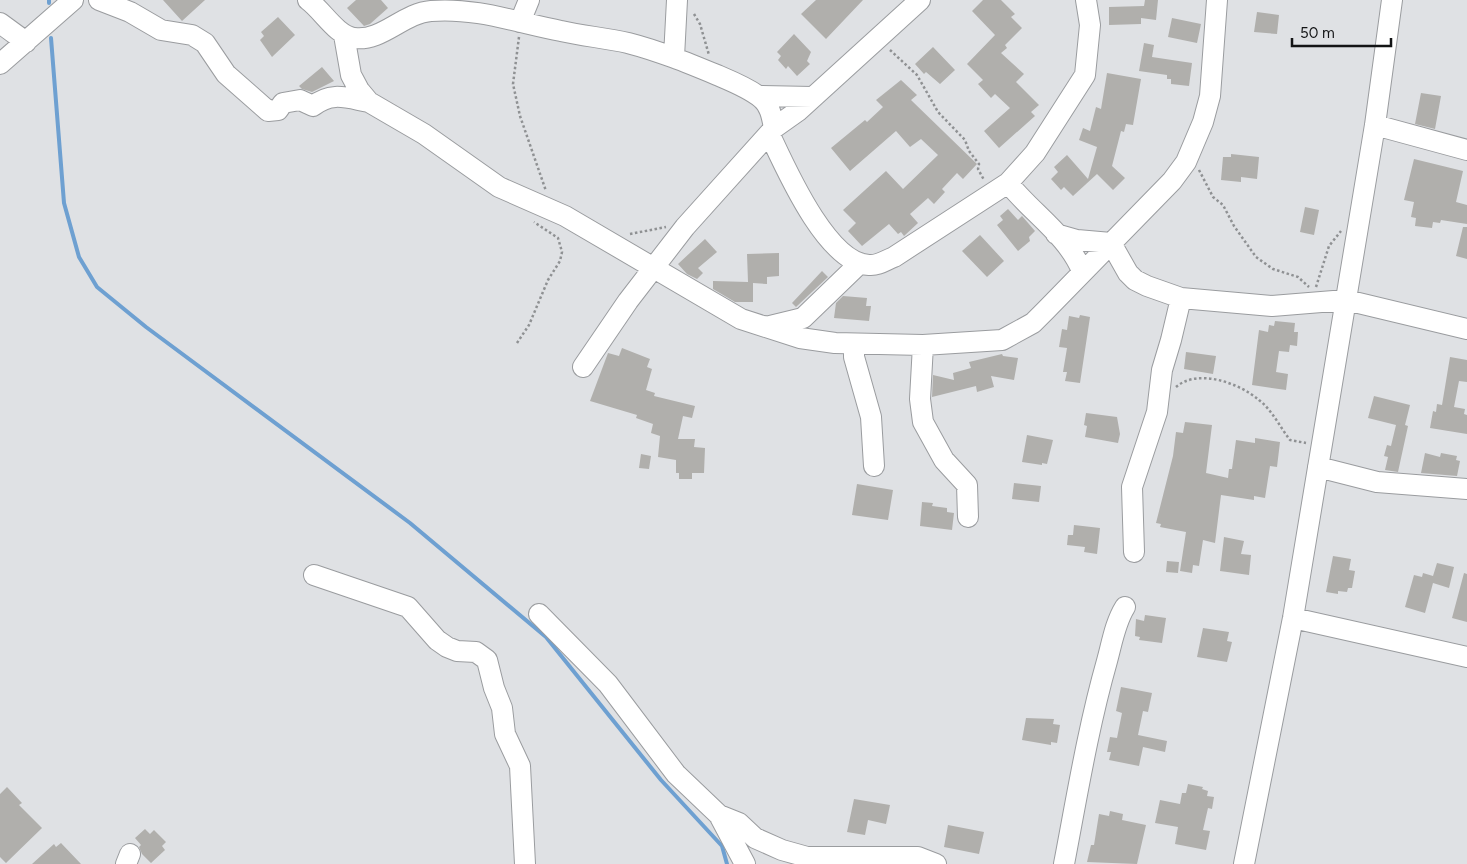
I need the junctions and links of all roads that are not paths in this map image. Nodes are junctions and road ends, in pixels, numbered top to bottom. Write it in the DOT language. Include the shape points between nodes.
graph roads {
  1 [pos="99,0"];
  2 [pos="308,0"];
  3 [pos="529,0"];
  4 [pos="677,0"];
  5 [pos="920,0"];
  6 [pos="1086,0"];
  7 [pos="1217,0"];
  8 [pos="1392,0"];
  9 [pos="71,1"];
  10 [pos="520,22"];
  11 [pos="9,33"];
  12 [pos="344,36"];
  13 [pos="674,57"];
  14 [pos="0,64"];
  15 [pos="759,96"];
  16 [pos="812,97"];
  17 [pos="369,102"];
  18 [pos="1375,125"];
  19 [pos="772,132"];
  20 [pos="1467,150"];
  21 [pos="1001,188"];
  22 [pos="1056,234"];
  23 [pos="1111,243"];
  24 [pos="860,263"];
  25 [pos="654,268"];
  26 [pos="1082,271"];
  27 [pos="1180,298"];
  28 [pos="1346,300"];
  29 [pos="762,327"];
  30 [pos="1467,329"];
  31 [pos="854,345"];
  32 [pos="923,345"];
  33 [pos="583,368"];
  34 [pos="874,466"];
  35 [pos="1318,468"];
  36 [pos="1467,489"];
  37 [pos="968,517"];
  38 [pos="1134,552"];
  39 [pos="314,575"];
  40 [pos="1125,607"];
  41 [pos="540,614"];
  42 [pos="1293,618"];
  43 [pos="1467,657"];
  44 [pos="719,814"];
  45 [pos="525,864"];
  46 [pos="745,864"];
  47 [pos="936,864"];
  48 [pos="1064,864"];
  49 [pos="1244,864"];
  1 -- 17 [label="street" via="130,12 161,30 192,36 205,43 226,74 268,111 278,110 283,103 300,100 313,106 324,97"];
  2 -- 12 [label="street" via="320,8"];
  3 -- 10 [label="street"];
  4 -- 13 [label="street"];
  5 -- 16 [label="street"];
  6 -- 21 [label="street" via="1090,25 1085,75 1035,153"];
  7 -- 23 [label="street" via="1210,96 1192,153 1172,181"];
  8 -- 18 [label="street"];
  9 -- 11 [label="street"];
  10 -- 12 [label="street" via="448,10 428,11 412,15 377,35 366,38"];
  10 -- 13 [label="street"];
  11 -- 14 [label="street"];
  12 -- 17 [label="street" via="351,75"];
  13 -- 15 [label="street"];
  15 -- 16 [label="street"];
  15 -- 19 [label="street" via="768,107"];
  16 -- 19 [label="street"];
  17 -- 25 [label="street" via="424,134 499,187 546,207"];
  18 -- 20 [label="street"];
  18 -- 28 [label="street"];
  19 -- 24 [label="street" via="814,219 847,256"];
  19 -- 25 [label="street" via="685,227"];
  21 -- 22 [label="street" via="1023,202"];
  21 -- 24 [label="street" via="894,257 873,265"];
  22 -- 23 [label="street" via="1077,240"];
  22 -- 26 [label="street" via="1072,250"];
  23 -- 26 [label="street"];
  23 -- 27 [label="street" via="1135,280"];
  24 -- 29 [label="street" via="803,318"];
  25 -- 29 [label="street" via="709,302"];
  25 -- 33 [label="street"];
  26 -- 32 [label="street" via="1033,323 1002,340"];
  27 -- 28 [label="street" via="1272,306"];
  27 -- 38 [label="street" via="1162,370 1160,396 1131,493"];
  28 -- 30 [label="street"];
  28 -- 35 [label="street"];
  29 -- 31 [label="street" via="800,338"];
  31 -- 32 [label="street"];
  31 -- 34 [label="street" via="854,358 871,417"];
  32 -- 37 [label="street" via="921,416 944,460 967,485"];
  35 -- 36 [label="street" via="1377,482"];
  35 -- 42 [label="street"];
  39 -- 45 [label="street" via="408,607 447,647 476,652 487,660 502,708 505,734 520,766"];
  40 -- 48 [label="street" via="1101,684"];
  41 -- 44 [label="street" via="608,684 676,774"];
  42 -- 43 [label="street"];
  42 -- 49 [label="street"];
  44 -- 46 [label="street"];
  44 -- 47 [label="street" via="739,823 755,838 807,857 918,857"];
}
